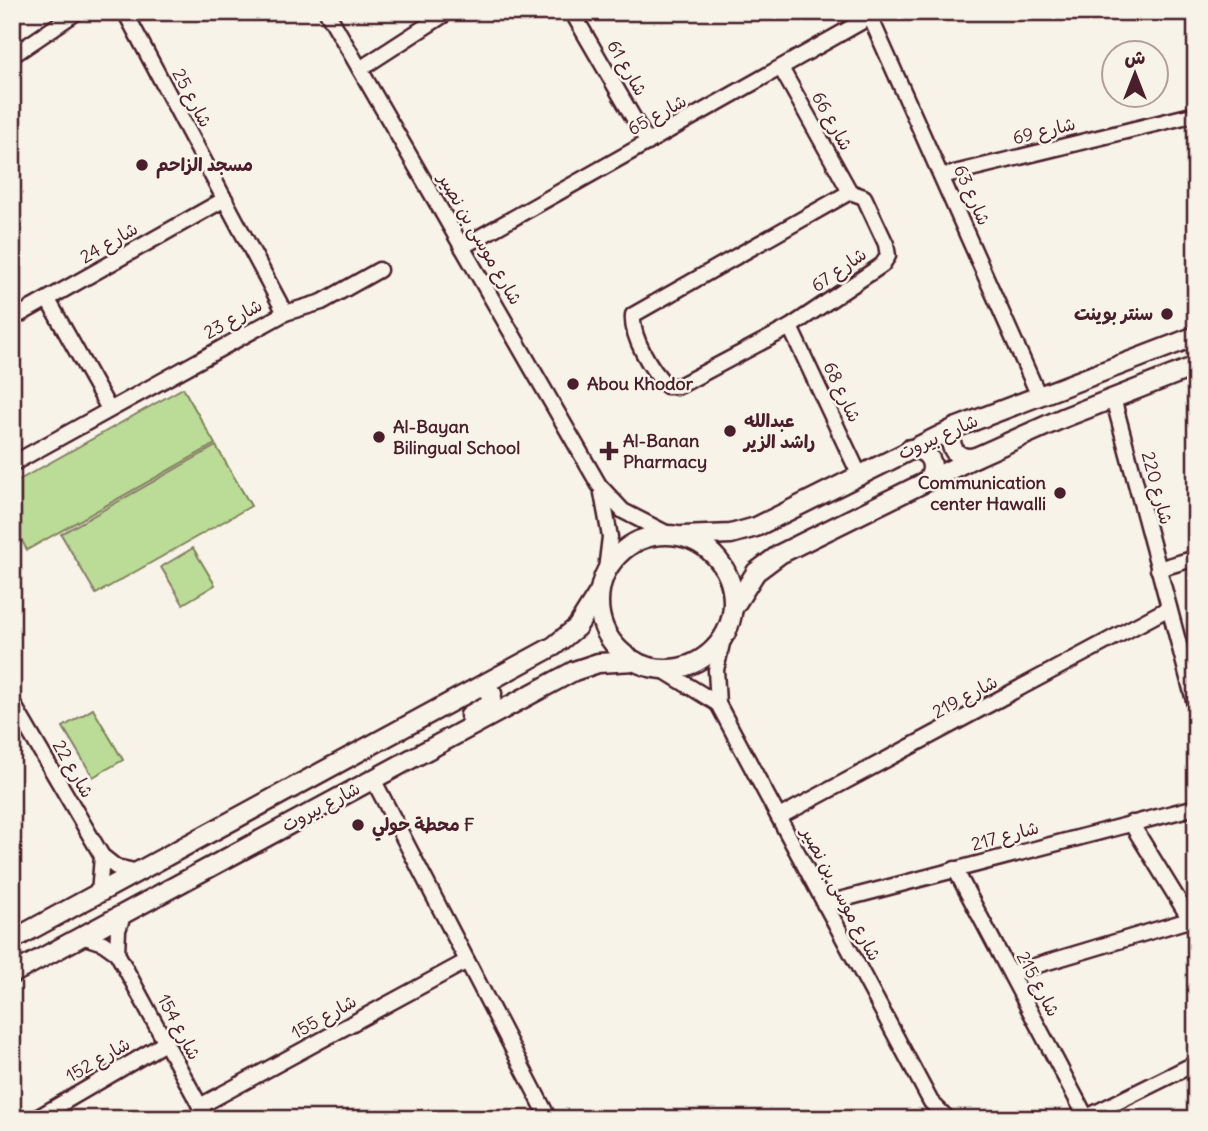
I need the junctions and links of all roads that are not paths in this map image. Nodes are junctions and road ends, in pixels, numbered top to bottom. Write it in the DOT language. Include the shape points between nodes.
graph roads {
  1 [pos="77,12"];
  2 [pos="125,12"];
  3 [pos="327,12"];
  4 [pos="448,12"];
  5 [pos="572,12"];
  6 [pos="869,15"];
  7 [pos="12,56"];
  8 [pos="781,68"];
  9 [pos="360,69"];
  10 [pos="1196,114"];
  11 [pos="648,143"];
  12 [pos="942,176"];
  13 [pos="850,192"];
  14 [pos="225,199"];
  15 [pos="463,247"];
  16 [pos="379,270"];
  17 [pos="48,300"];
  18 [pos="285,313"];
  19 [pos="12,319"];
  20 [pos="790,327"];
  21 [pos="1196,336"];
  22 [pos="1196,366"];
  23 [pos="1038,394"];
  24 [pos="1113,398"];
  25 [pos="109,409"];
  26 [pos="956,428"];
  27 [pos="910,449"];
  28 [pos="976,457"];
  29 [pos="12,464"];
  30 [pos="859,474"];
  31 [pos="927,481"];
  32 [pos="599,485"];
  33 [pos="676,535"];
  34 [pos="1196,558"];
  35 [pos="1158,569"];
  36 [pos="606,570"];
  37 [pos="599,592"];
  38 [pos="734,607"];
  39 [pos="1169,608"];
  40 [pos="723,639"];
  41 [pos="635,661"];
  42 [pos="661,669"];
  43 [pos="482,686"];
  44 [pos="12,702"];
  45 [pos="718,704"];
  46 [pos="1196,708"];
  47 [pos="393,769"];
  48 [pos="373,779"];
  49 [pos="1196,807"];
  50 [pos="779,817"];
  51 [pos="239,819"];
  52 [pos="1131,823"];
  53 [pos="252,844"];
  54 [pos="102,856"];
  55 [pos="956,869"];
  56 [pos="139,872"];
  57 [pos="99,894"];
  58 [pos="824,904"];
  59 [pos="124,913"];
  60 [pos="1192,925"];
  61 [pos="82,936"];
  62 [pos="12,940"];
  63 [pos="117,953"];
  64 [pos="467,961"];
  65 [pos="1011,972"];
  66 [pos="12,974"];
  67 [pos="165,1043"];
  68 [pos="1196,1063"];
  69 [pos="931,1102"];
  70 [pos="204,1113"];
  71 [pos="53,1114"];
  72 [pos="1085,1118"];
  73 [pos="35,1119"];
  74 [pos="549,1119"];
  75 [pos="934,1119"];
  76 [pos="948,1119"];
  1 -- 7 [label="street"];
  2 -- 14 [label="street, شارع 25"];
  3 -- 9 [label="street, شارع موسى بن نصير"];
  4 -- 9 [label="street"];
  5 -- 11 [label="street, شارع 61"];
  6 -- 8 [label="street, شارع 65"];
  6 -- 12 [label="street, شارع 63"];
  8 -- 11 [label="street, شارع 65"];
  8 -- 13 [label="street, شارع 66"];
  9 -- 15 [label="street, شارع موسى بن نصير"];
  10 -- 12 [label="street, شارع 69"];
  11 -- 15 [label="street, شارع 65"];
  12 -- 23 [label="street, شارع 63"];
  13 -- 20 [label="street, شارع 67" via="864,197 888,256 882,265"];
  13 -- 20 [label="street, شارع 67" via="652,302 633,315 632,324 667,386 679,386"];
  14 -- 17 [label="street, شارع 24"];
  14 -- 18 [label="street, شارع 25"];
  15 -- 32 [label="street, شارع موسى بن نصير"];
  16 -- 18 [label="street, شارع 23" via="322,302"];
  17 -- 19 [label="street, شارع 24"];
  17 -- 25 [label="street"];
  18 -- 25 [label="street, شارع 23"];
  20 -- 30 [label="street, شارع 68"];
  21 -- 23 [label="main road, شارع بيروت"];
  22 -- 24 [label="main road, شارع بيروت"];
  23 -- 26 [label="main road, شارع بيروت"];
  24 -- 28 [label="main road, شارع بيروت"];
  24 -- 35 [label="street, شارع 220"];
  25 -- 29 [label="street, شارع 23"];
  26 -- 27 [label="main road, شارع بيروت"];
  26 -- 28 [label="main road" via="951,439 954,451 964,458"];
  27 -- 30 [label="main road, شارع بيروت"];
  27 -- 31 [label="main road" via="919,449 931,459"];
  28 -- 31 [label="main road, شارع بيروت"];
  30 -- 33 [label="main road, شارع بيروت" via="756,527 731,534"];
  31 -- 38 [label="main road, شارع بيروت" via="773,559 756,572"];
  32 -- 33 [label="street, شارع موسى بن نصير" via="631,517"];
  32 -- 36 [label="street, شارع موسى بن نصير" via="609,523"];
  33 -- 36 [label="main road" via="653,535 632,544"];
  33 -- 38 [label="main road" via="707,548 725,568"];
  34 -- 35 [label="street"];
  35 -- 39 [label="street, شارع 220"];
  36 -- 37 [label="main road"];
  37 -- 41 [label="main road" via="600,616 609,638"];
  37 -- 43 [label="main road, شارع بيروت" via="570,634"];
  38 -- 40 [label="main road"];
  39 -- 46 [label="street, شارع 220"];
  39 -- 50 [label="street, شارع 219"];
  40 -- 42 [label="main road" via="696,662"];
  40 -- 45 [label="street, شارع موسى بن نصير" via="716,670"];
  41 -- 42 [label="main road"];
  41 -- 47 [label="main road, شارع بيروت" via="580,668"];
  42 -- 45 [label="street"];
  43 -- 47 [label="main road" via="492,694 490,704 421,743"];
  43 -- 51 [label="main road, شارع بيروت"];
  44 -- 54 [label="street, شارع 22"];
  45 -- 50 [label="street, شارع موسى بن نصير"];
  47 -- 48 [label="main road, شارع بيروت"];
  48 -- 53 [label="main road, شارع بيروت"];
  48 -- 64 [label="street"];
  49 -- 52 [label="street, شارع 217"];
  50 -- 58 [label="street, شارع موسى بن نصير"];
  51 -- 53 [label="main road" via="240,834"];
  51 -- 56 [label="main road, شارع بيروت"];
  52 -- 55 [label="street, شارع 217"];
  52 -- 60 [label="street"];
  53 -- 59 [label="main road, شارع بيروت"];
  54 -- 56 [label="street" via="116,867"];
  54 -- 57 [label="street"];
  55 -- 58 [label="street, شارع 217"];
  55 -- 65 [label="street, شارع 215"];
  56 -- 57 [label="main road, شارع بيروت"];
  57 -- 62 [label="main road, شارع بيروت"];
  58 -- 69 [label="street, شارع موسى بن نصير"];
  59 -- 61 [label="main road, شارع بيروت"];
  59 -- 63 [label="street"];
  60 -- 65 [label="street"];
  61 -- 63 [label="street"];
  61 -- 66 [label="main road, شارع بيروت"];
  63 -- 67 [label="street, شارع 154"];
  64 -- 70 [label="street, شارع 155"];
  64 -- 74 [label="street"];
  65 -- 72 [label="street, شارع 215"];
  67 -- 70 [label="street, شارع 154"];
  67 -- 71 [label="street, شارع 152"];
  68 -- 72 [label="street"];
  69 -- 75 [label="street, شارع موسى بن نصير"];
  69 -- 76 [label="street, شارع موسى بن نصير"];
  71 -- 73 [label="street, شارع 152"];
}
